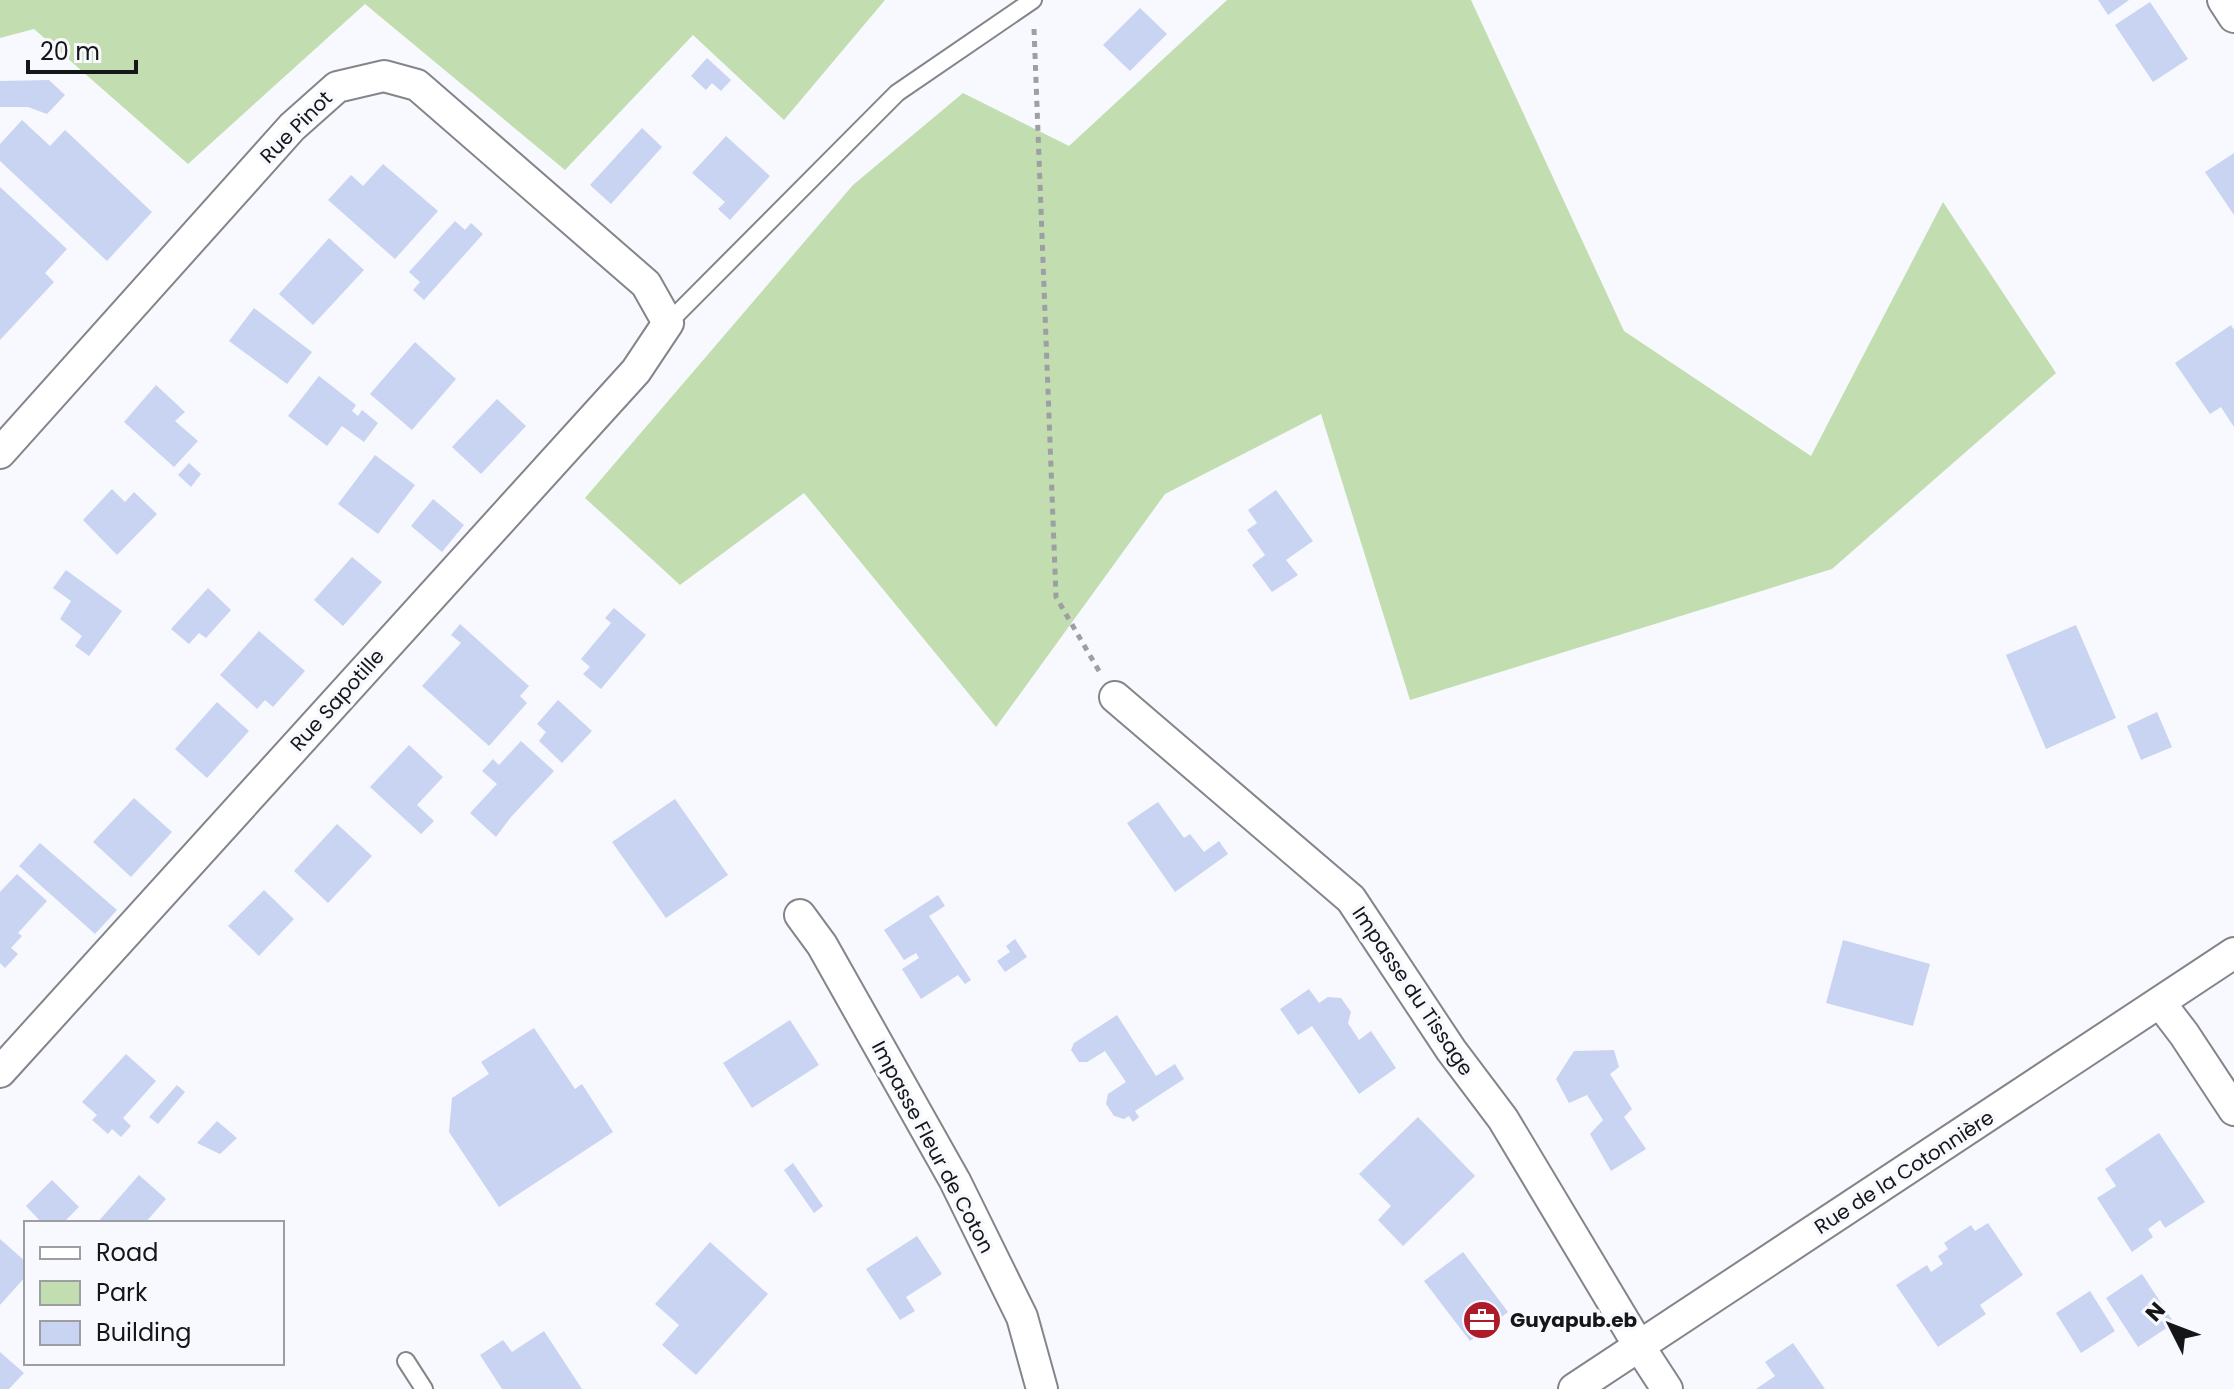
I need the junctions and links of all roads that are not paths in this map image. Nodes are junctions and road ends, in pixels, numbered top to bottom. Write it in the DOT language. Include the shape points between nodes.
graph roads {
  1 [pos="1033,0"];
  2 [pos="2223,0"];
  3 [pos="2234,17"];
  4 [pos="668,323"];
  5 [pos="0,453"];
  6 [pos="1115,697"];
  7 [pos="800,915"];
  8 [pos="2234,953"];
  9 [pos="2161,1004"];
  10 [pos="6,1054"];
  11 [pos="2234,1110"];
  12 [pos="1639,1346"];
  13 [pos="406,1361"];
  14 [pos="424,1389"];
  15 [pos="1042,1389"];
  16 [pos="1574,1389"];
  17 [pos="1667,1389"];
  1 -- 4 [label="lane" via="897,93"];
  2 -- 3 [label="street"];
  4 -- 5 [label="street, Rue Pinot" via="634,273 417,85 384,76 337,87 292,127"];
  4 -- 10 [label="street, Rue Sapotille" via="636,371"];
  6 -- 12 [label="street, Impasse du Tissage" via="1351,899 1503,1119"];
  7 -- 15 [label="street, Impasse Fleur de Coton" via="955,1181 1022,1317"];
  8 -- 9 [label="street, Rue de la Cotonnière"];
  9 -- 11 [label="street"];
  9 -- 12 [label="street, Rue de la Cotonnière"];
  12 -- 16 [label="street, Rue de la Cotonnière"];
  12 -- 17 [label="street, Impasse du Tissage"];
  13 -- 14 [label="lane"];
}
